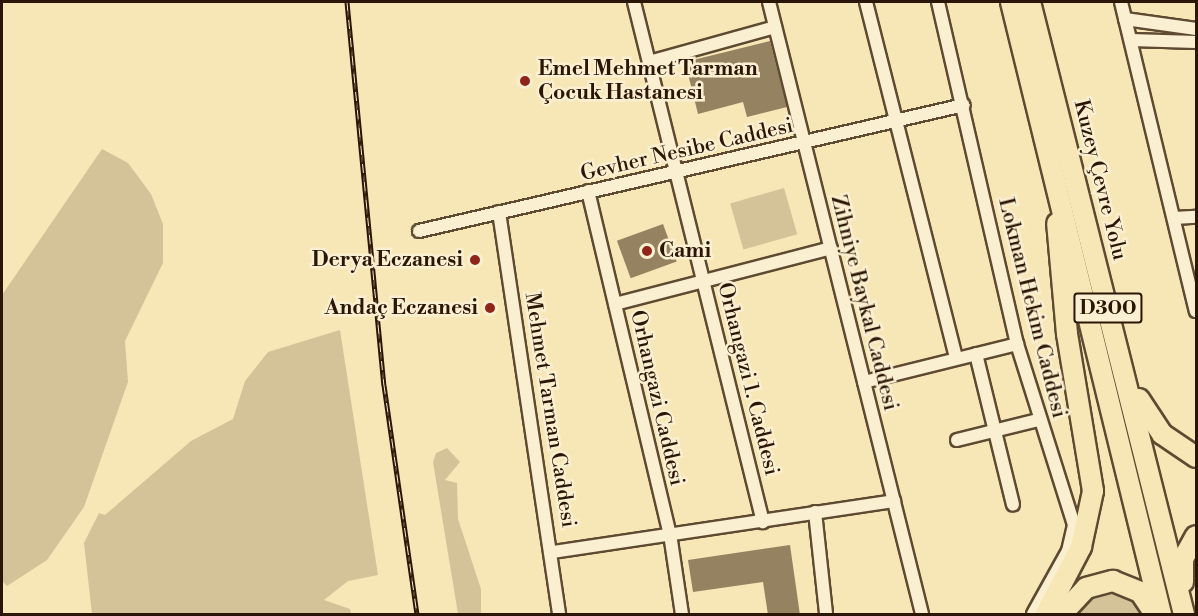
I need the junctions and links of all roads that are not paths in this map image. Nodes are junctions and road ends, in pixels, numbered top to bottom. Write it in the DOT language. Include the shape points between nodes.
graph roads {
  1 [pos="634,2"];
  2 [pos="769,2"];
  3 [pos="866,2"];
  4 [pos="938,2"];
  5 [pos="1011,2"];
  6 [pos="1030,2"];
  7 [pos="1121,2"];
  8 [pos="1125,19"];
  9 [pos="775,27"];
  10 [pos="1197,29"];
  11 [pos="1131,40"];
  12 [pos="1197,42"];
  13 [pos="649,62"];
  14 [pos="964,105"];
  15 [pos="896,118"];
  16 [pos="804,144"];
  17 [pos="676,175"];
  18 [pos="1055,182"];
  19 [pos="588,191"];
  20 [pos="499,212"];
  21 [pos="1197,217"];
  22 [pos="1174,218"];
  23 [pos="419,231"];
  24 [pos="831,249"];
  25 [pos="1094,253"];
  26 [pos="705,281"];
  27 [pos="615,304"];
  28 [pos="1197,311"];
  29 [pos="1017,344"];
  30 [pos="976,354"];
  31 [pos="956,358"];
  32 [pos="864,382"];
  33 [pos="1038,420"];
  34 [pos="994,430"];
  35 [pos="957,440"];
  36 [pos="1197,457"];
  37 [pos="894,501"];
  38 [pos="1012,505"];
  39 [pos="815,512"];
  40 [pos="763,522"];
  41 [pos="670,534"];
  42 [pos="1197,536"];
  43 [pos="552,552"];
  44 [pos="560,615"];
  45 [pos="682,615"];
  46 [pos="826,615"];
  47 [pos="922,615"];
  48 [pos="1033,615"];
  49 [pos="1046,615"];
  50 [pos="1062,615"];
  51 [pos="1155,615"];
  52 [pos="1161,615"];
  53 [pos="1185,615"];
  1 -- 13 [label="street, Orhangazi 1. Caddesi"];
  2 -- 9 [label="street, Zihniye Baykal Caddesi"];
  3 -- 15 [label="street"];
  4 -- 14 [label="street, Lokman Hekim Caddesi"];
  5 -- 18 [label="highway, Kuzey Çevre Yolu / D300"];
  6 -- 25 [label="highway, Kuzey Çevre Yolu / D300"];
  7 -- 8 [label="street"];
  8 -- 10 [label="street"];
  8 -- 11 [label="street"];
  9 -- 13 [label="street"];
  9 -- 16 [label="street, Zihniye Baykal Caddesi"];
  11 -- 12 [label="street"];
  11 -- 22 [label="street"];
  13 -- 17 [label="street, Orhangazi 1. Caddesi"];
  14 -- 15 [label="street, Gevher Nesibe Caddesi"];
  14 -- 29 [label="street, Lokman Hekim Caddesi"];
  15 -- 16 [label="street, Gevher Nesibe Caddesi"];
  15 -- 31 [label="street"];
  16 -- 17 [label="street, Gevher Nesibe Caddesi"];
  16 -- 24 [label="street, Zihniye Baykal Caddesi"];
  17 -- 19 [label="street, Gevher Nesibe Caddesi"];
  17 -- 26 [label="street, Orhangazi 1. Caddesi"];
  18 -- 49 [label="highway" via="1063,300 1094,491 1081,547"];
  18 -- 52 [label="highway, Kuzey Çevre Yolu / D300"];
  19 -- 20 [label="street, Gevher Nesibe Caddesi"];
  19 -- 27 [label="street, Orhangazi Caddesi"];
  20 -- 23 [label="street, Gevher Nesibe Caddesi"];
  20 -- 43 [label="street, Mehmet Tarman Caddesi"];
  21 -- 22 [label="street"];
  22 -- 28 [label="street"];
  24 -- 26 [label="street"];
  24 -- 32 [label="street, Zihniye Baykal Caddesi"];
  25 -- 36 [label="highway" via="1112,292 1143,410 1162,434"];
  25 -- 53 [label="highway, Kuzey Çevre Yolu / D300"];
  26 -- 27 [label="street"];
  26 -- 40 [label="street, Orhangazi 1. Caddesi"];
  27 -- 41 [label="street, Orhangazi Caddesi"];
  29 -- 30 [label="street"];
  29 -- 33 [label="street, Lokman Hekim Caddesi"];
  30 -- 31 [label="street"];
  30 -- 34 [label="street"];
  31 -- 32 [label="street"];
  32 -- 37 [label="street, Zihniye Baykal Caddesi"];
  33 -- 34 [label="street"];
  33 -- 48 [label="street, Lokman Hekim Caddesi" via="1074,525 1068,551"];
  34 -- 35 [label="street"];
  34 -- 38 [label="street"];
  37 -- 39 [label="street"];
  37 -- 47 [label="street, Zihniye Baykal Caddesi"];
  39 -- 40 [label="street"];
  39 -- 46 [label="street"];
  40 -- 41 [label="street"];
  41 -- 43 [label="street"];
  41 -- 45 [label="street, Orhangazi Caddesi"];
  42 -- 53 [label="highway" via="1182,565"];
  43 -- 44 [label="street, Mehmet Tarman Caddesi"];
  50 -- 51 [label="highway" via="1080,592 1113,581 1140,592"];
}
